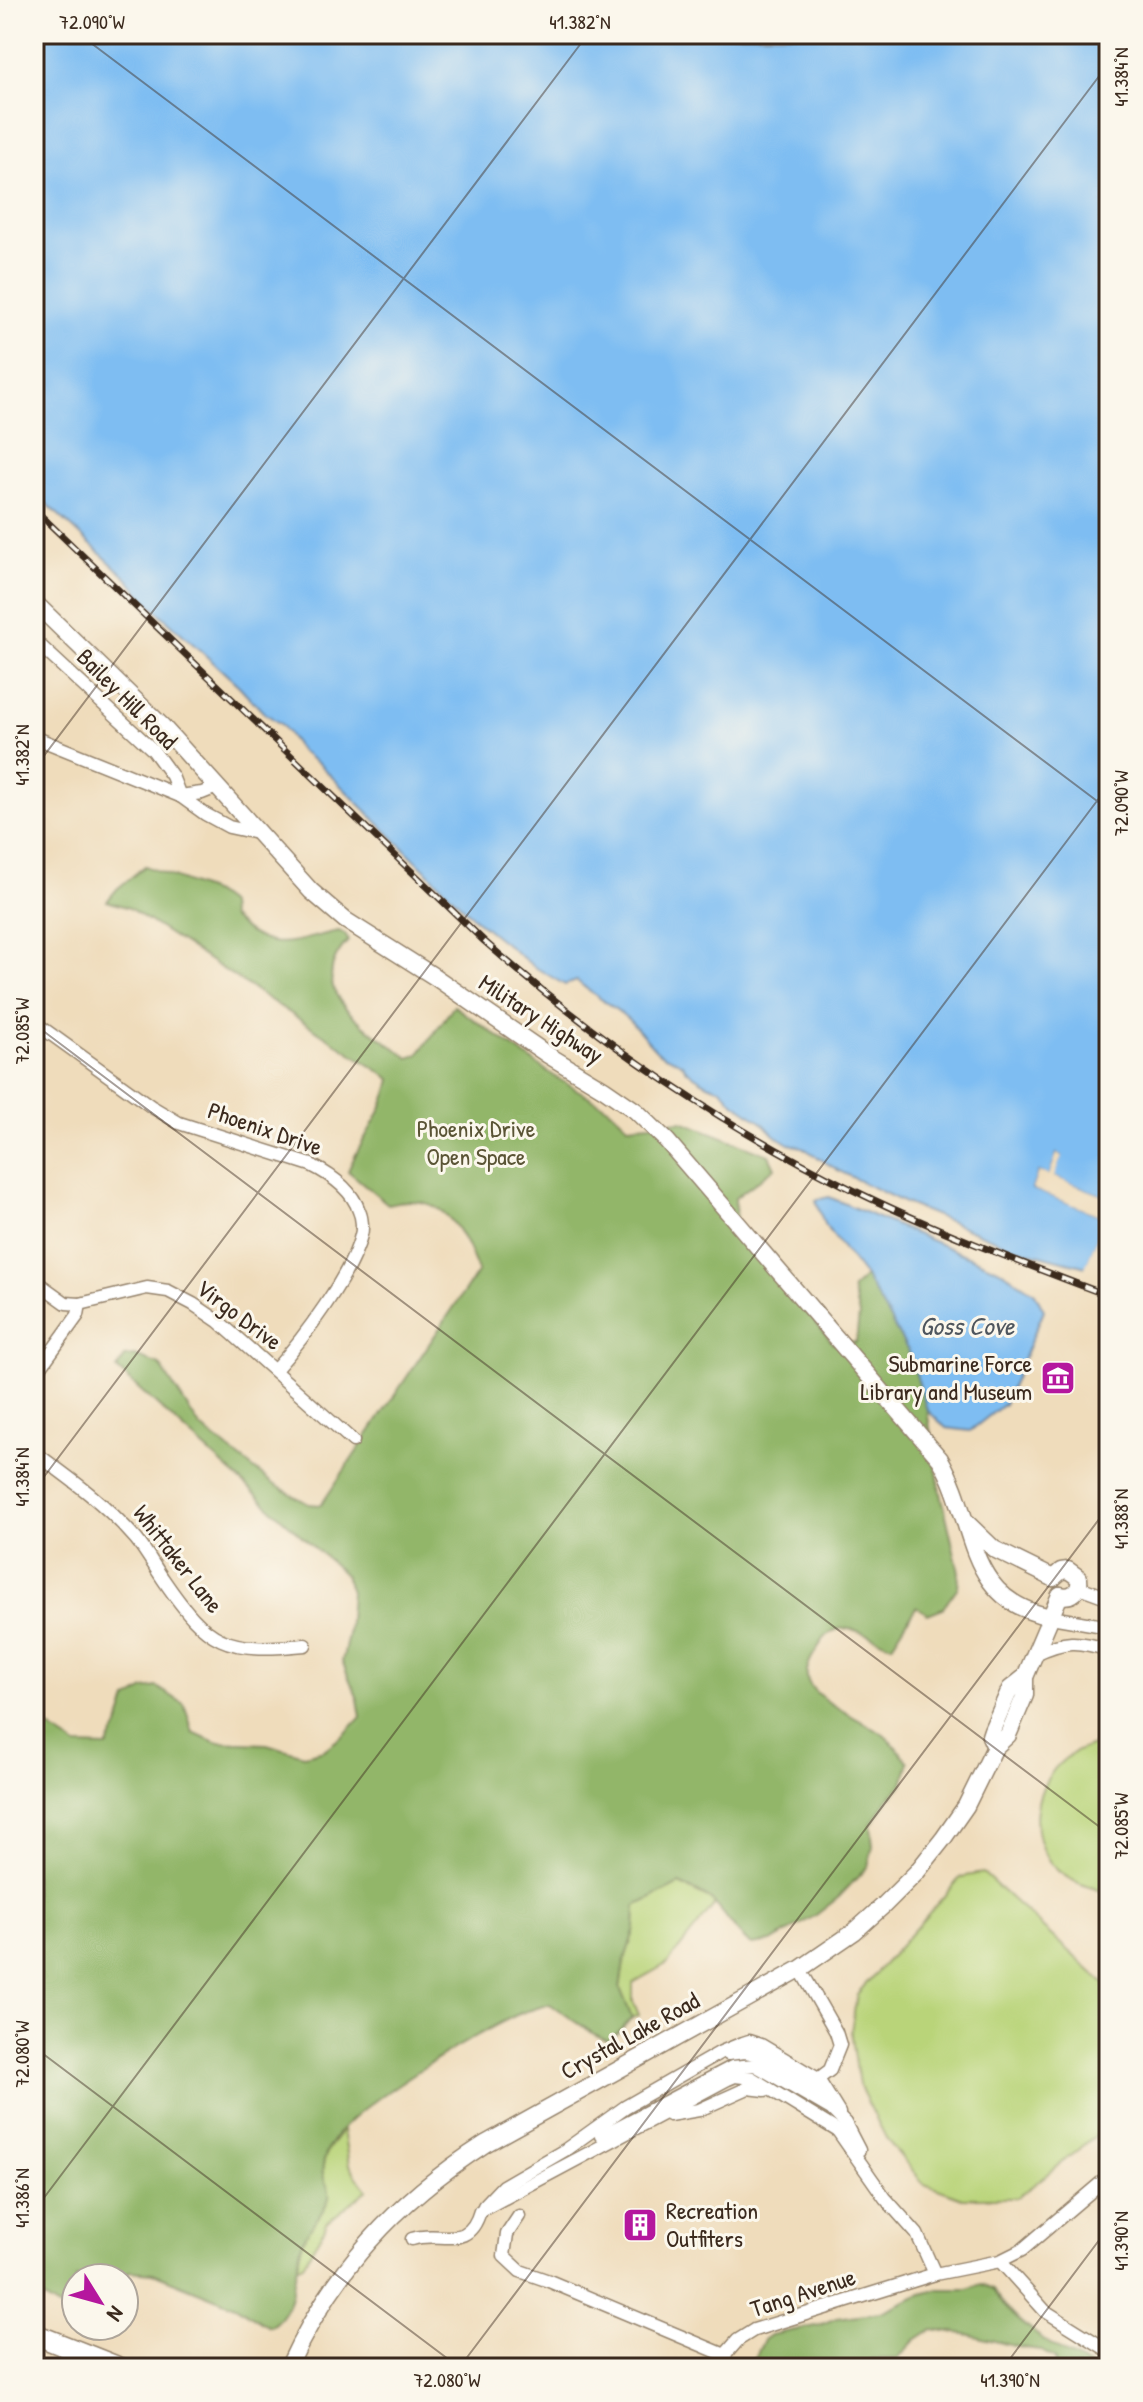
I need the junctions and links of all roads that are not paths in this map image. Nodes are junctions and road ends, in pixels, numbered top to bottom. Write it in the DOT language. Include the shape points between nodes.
graph roads {
  1 [pos="34,602"];
  2 [pos="34,640"];
  3 [pos="34,737"];
  4 [pos="217,787"];
  5 [pos="180,796"];
  6 [pos="257,833"];
  7 [pos="34,1022"];
  8 [pos="34,1280"];
  9 [pos="80,1304"];
  10 [pos="275,1370"];
  11 [pos="34,1376"];
  12 [pos="353,1441"];
  13 [pos="34,1452"];
  14 [pos="968,1524"];
  15 [pos="1053,1578"];
  16 [pos="1079,1587"];
  17 [pos="1060,1595"];
  18 [pos="1109,1598"];
  19 [pos="1051,1617"];
  20 [pos="1109,1627"];
  21 [pos="305,1645"];
  22 [pos="1109,1650"];
  23 [pos="1035,1654"];
  24 [pos="800,1969"];
  25 [pos="702,2063"];
  26 [pos="818,2079"];
  27 [pos="833,2101"];
  28 [pos="845,2123"];
  29 [pos="1109,2176"];
  30 [pos="876,2185"];
  31 [pos="480,2211"];
  32 [pos="519,2216"];
  33 [pos="412,2239"];
  34 [pos="1000,2261"];
  35 [pos="935,2274"];
  36 [pos="34,2334"];
  37 [pos="1109,2351"];
  38 [pos="725,2355"];
  39 [pos="120,2368"];
  40 [pos="288,2368"];
  41 [pos="718,2368"];
  1 -- 4 [label="street, Military Highway"];
  2 -- 5 [label="street, Bailey Hill Road" via="153,750"];
  3 -- 5 [label="street"];
  4 -- 5 [label="street"];
  4 -- 6 [label="street, Military Highway"];
  5 -- 6 [label="street" via="229,827"];
  6 -- 14 [label="street, Military Highway" via="345,920 604,1089 667,1141 940,1459"];
  7 -- 10 [label="street, Phoenix Drive" via="179,1123 311,1165 347,1190 359,1211 359,1242 341,1278"];
  8 -- 9 [label="street" via="66,1303"];
  9 -- 10 [label="street, Virgo Drive" via="147,1288 168,1291 218,1321"];
  9 -- 11 [label="street" via="78,1315"];
  10 -- 12 [label="street, Virgo Drive"];
  13 -- 21 [label="street, Whittaker Lane" via="114,1514 199,1628 236,1646"];
  14 -- 15 [label="street, Military Highway" via="994,1549"];
  14 -- 19 [label="street, Military Highway" via="994,1588 1013,1604"];
  15 -- 16 [label="street" via="1072,1571"];
  15 -- 17 [label="street"];
  16 -- 17 [label="street" via="1071,1595"];
  16 -- 18 [label="street"];
  17 -- 19 [label="street, Crystal Lake Road"];
  19 -- 20 [label="street"];
  19 -- 23 [label="street, Crystal Lake Road"];
  22 -- 23 [label="street" via="1067,1641"];
  23 -- 24 [label="street, Crystal Lake Road" via="1008,1735 995,1747 966,1806 916,1873 854,1932"];
  24 -- 26 [label="street" via="840,2045 830,2070"];
  24 -- 40 [label="street, Crystal Lake Road" via="444,2171 351,2260 323,2300"];
  25 -- 26 [label="street" via="749,2041"];
  25 -- 27 [label="street" via="745,2052 759,2055"];
  25 -- 31 [label="street" via="503,2186"];
  26 -- 27 [label="street"];
  27 -- 28 [label="street"];
  28 -- 30 [label="street"];
  28 -- 31 [label="street" via="831,2109 755,2065 732,2067 620,2124"];
  29 -- 34 [label="street, Tang Avenue" via="1022,2250"];
  30 -- 31 [label="street" via="838,2131 752,2078 735,2076"];
  30 -- 35 [label="street" via="917,2234"];
  31 -- 33 [label="street" via="473,2226 456,2237"];
  32 -- 38 [label="street" via="507,2234 504,2256 520,2271"];
  34 -- 35 [label="street, Tang Avenue"];
  34 -- 37 [label="street" via="1045,2311"];
  35 -- 38 [label="street, Tang Avenue" via="754,2330"];
  36 -- 39 [label="highway"];
  38 -- 41 [label="street"];
}
